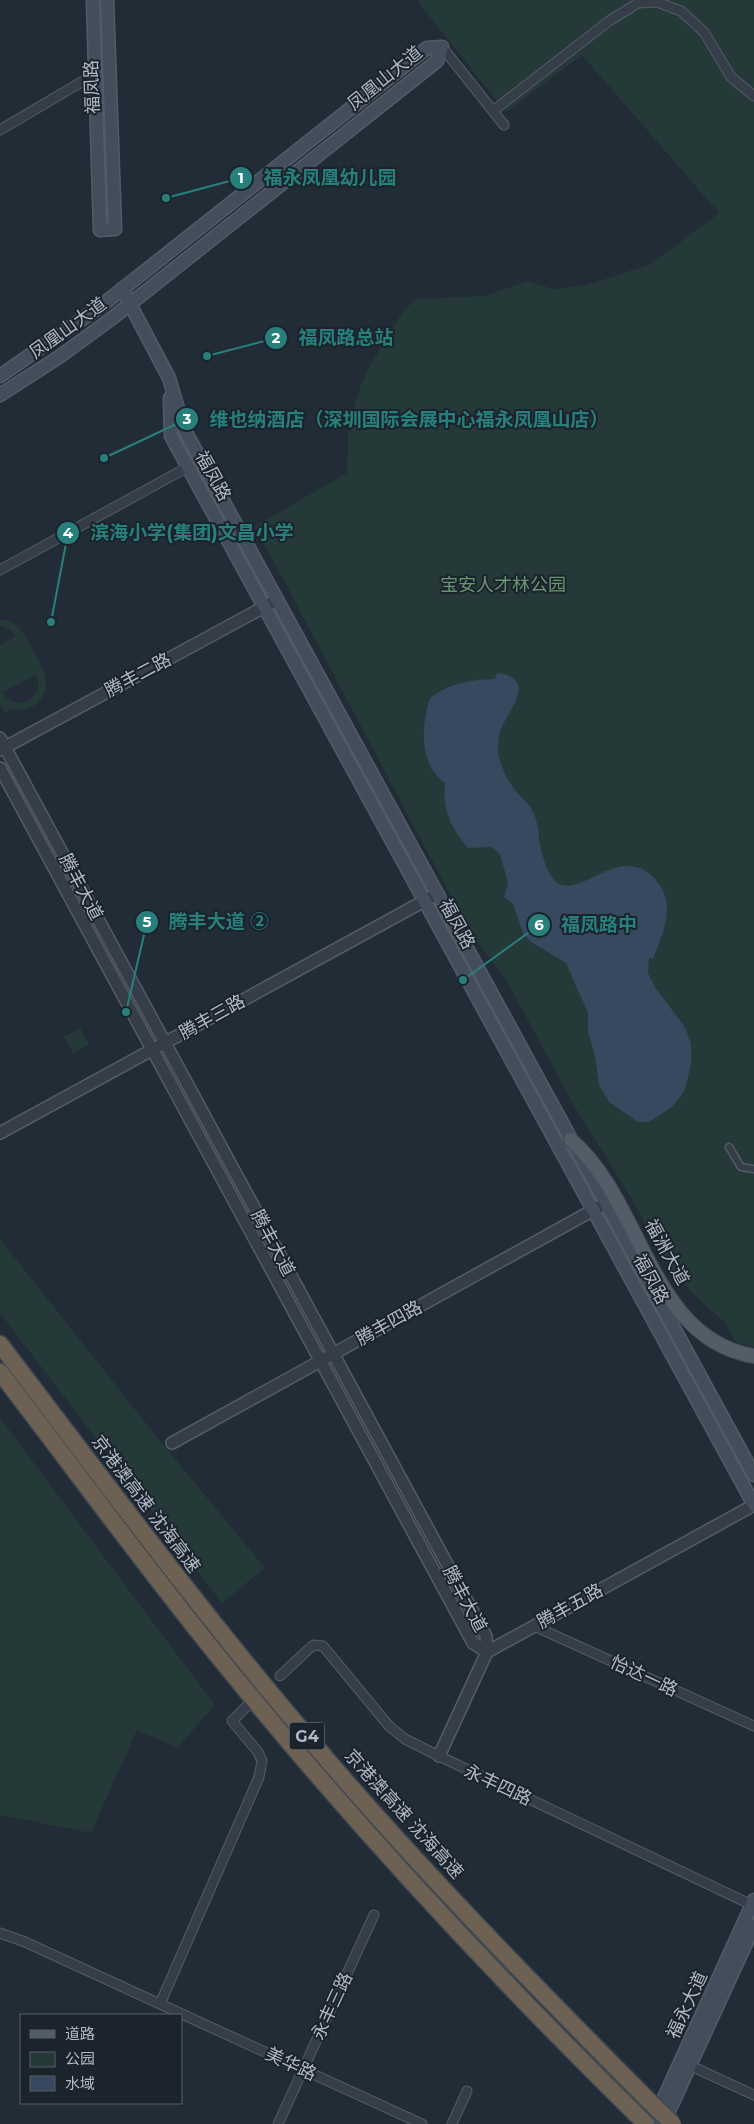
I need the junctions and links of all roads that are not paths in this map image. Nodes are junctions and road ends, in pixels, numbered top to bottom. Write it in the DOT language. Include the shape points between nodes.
graph roads {
  1 [pos="93,0"];
  2 [pos="107,0"];
  3 [pos="442,47"];
  4 [pos="95,74"];
  5 [pos="754,96"];
  6 [pos="493,111"];
  7 [pos="504,125"];
  8 [pos="0,130"];
  9 [pos="122,289"];
  10 [pos="130,304"];
  11 [pos="0,376"];
  12 [pos="169,378"];
  13 [pos="0,395"];
  14 [pos="188,467"];
  15 [pos="0,570"];
  16 [pos="277,600"];
  17 [pos="264,606"];
  18 [pos="2,745"];
  19 [pos="0,768"];
  20 [pos="437,894"];
  21 [pos="424,901"];
  22 [pos="503,1015"];
  23 [pos="490,1022"];
  24 [pos="165,1043"];
  25 [pos="152,1050"];
  26 [pos="0,1133"];
  27 [pos="571,1140"];
  28 [pos="729,1148"];
  29 [pos="754,1169"];
  30 [pos="606,1203"];
  31 [pos="593,1210"];
  32 [pos="0,1344"];
  33 [pos="333,1354"];
  34 [pos="754,1356"];
  35 [pos="321,1361"];
  36 [pos="0,1372"];
  37 [pos="172,1443"];
  38 [pos="753,1471"];
  39 [pos="754,1505"];
  40 [pos="534,1626"];
  41 [pos="487,1652"];
  42 [pos="280,1676"];
  43 [pos="247,1706"];
  44 [pos="754,1726"];
  45 [pos="439,1756"];
  46 [pos="753,1903"];
  47 [pos="374,1915"];
  48 [pos="754,1926"];
  49 [pos="0,1932"];
  50 [pos="160,2004"];
  51 [pos="691,2066"];
  52 [pos="303,2069"];
  53 [pos="467,2091"];
  54 [pos="754,2095"];
  55 [pos="645,2122"];
  56 [pos="278,2124"];
  57 [pos="422,2124"];
  58 [pos="452,2124"];
  59 [pos="663,2124"];
  60 [pos="673,2124"];
  1 -- 4 [label="main road, 福凤路"];
  2 -- 4 [label="main road, 福凤路" via="115,229 100,230"];
  3 -- 6 [label="street"];
  3 -- 9 [label="main road, 凤凰山大道" via="427,48"];
  3 -- 10 [label="main road, 凤凰山大道" via="437,61"];
  4 -- 8 [label="street"];
  5 -- 6 [label="street" via="731,78 704,32 681,11 657,2 638,3 608,21"];
  6 -- 7 [label="street"];
  9 -- 10 [label="main road, 福凤路"];
  9 -- 11 [label="main road, 凤凰山大道"];
  10 -- 12 [label="main road, 福凤路"];
  10 -- 13 [label="main road, 凤凰山大道"];
  12 -- 14 [label="main road, 福凤路" via="171,436"];
  12 -- 16 [label="main road, 福凤路" via="184,429"];
  14 -- 15 [label="street"];
  14 -- 17 [label="main road, 福凤路"];
  16 -- 17 [label="street, 腾丰二路"];
  16 -- 20 [label="main road, 福凤路"];
  17 -- 18 [label="street, 腾丰二路"];
  17 -- 21 [label="main road, 福凤路"];
  18 -- 24 [label="street, 腾丰大道"];
  19 -- 25 [label="street, 腾丰大道"];
  20 -- 21 [label="street, 腾丰三路"];
  20 -- 22 [label="main road, 福凤路"];
  21 -- 23 [label="main road, 福凤路"];
  21 -- 24 [label="street, 腾丰三路"];
  22 -- 23 [label="main road"];
  22 -- 27 [label="main road, 福凤路"];
  23 -- 31 [label="main road, 福凤路"];
  24 -- 25 [label="street, 腾丰三路"];
  24 -- 33 [label="street, 腾丰大道"];
  25 -- 26 [label="street, 腾丰三路"];
  25 -- 35 [label="street, 腾丰大道"];
  27 -- 30 [label="main road, 福凤路"];
  27 -- 34 [label="main road, 福洲大道" via="606,1179 644,1253 692,1326 718,1344"];
  28 -- 29 [label="street" via="741,1166"];
  30 -- 31 [label="street, 腾丰四路"];
  30 -- 38 [label="main road, 福凤路"];
  31 -- 33 [label="street, 腾丰四路"];
  31 -- 39 [label="main road, 福凤路"];
  32 -- 60 [label="highway, 京港澳高速 沈海高速 / G4, bridge" via="172,1572 313,1744 474,1922"];
  33 -- 35 [label="street, 腾丰四路"];
  33 -- 41 [label="street, 腾丰大道" via="486,1636"];
  35 -- 37 [label="street, 腾丰四路"];
  35 -- 41 [label="street, 腾丰大道" via="473,1643"];
  36 -- 55 [label="highway, 京港澳高速 沈海高速 / G4" via="224,1664 300,1755 461,1935"];
  39 -- 40 [label="street, 腾丰五路"];
  40 -- 41 [label="street, 腾丰五路"];
  40 -- 44 [label="street, 怡达一路"];
  41 -- 45 [label="street"];
  42 -- 45 [label="street, 永丰四路" via="311,1647 322,1646 389,1726"];
  43 -- 50 [label="street" via="232,1721 258,1752 262,1761 259,1777"];
  45 -- 46 [label="street, 永丰四路"];
  46 -- 55 [label="main road, 福永大道"];
  47 -- 52 [label="street, 永丰三路"];
  48 -- 51 [label="main road, 福永大道"];
  49 -- 50 [label="street, 美华路"];
  50 -- 52 [label="street, 美华路"];
  51 -- 54 [label="street"];
  51 -- 59 [label="main road, 福永大道"];
  52 -- 56 [label="street, 永丰三路"];
  52 -- 57 [label="street, 美华路"];
  53 -- 58 [label="street"];
}
